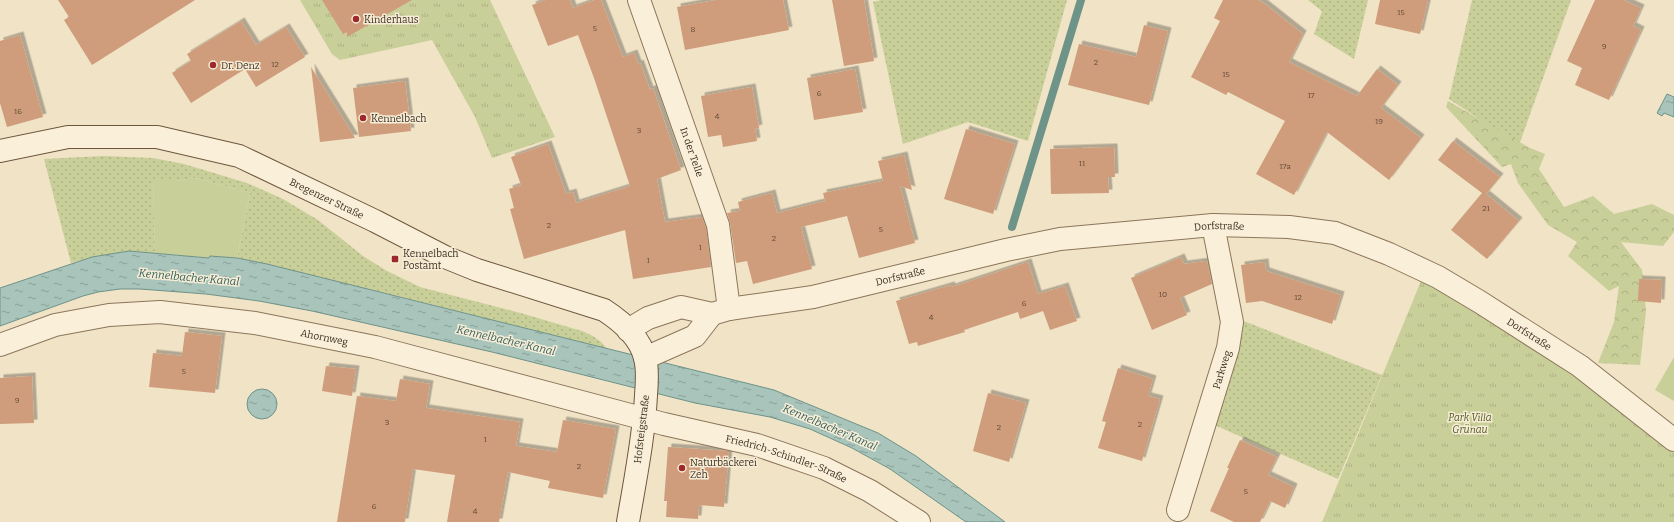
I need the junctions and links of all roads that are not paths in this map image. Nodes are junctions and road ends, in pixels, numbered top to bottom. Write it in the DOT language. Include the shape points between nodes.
graph roads {
  1 [pos="639,0"];
  2 [pos="0,151"];
  3 [pos="1214,225"];
  4 [pos="720,311"];
  5 [pos="631,333"];
  6 [pos="0,345"];
  7 [pos="645,358"];
  8 [pos="645,419"];
  9 [pos="1674,440"];
  10 [pos="1178,510"];
  11 [pos="628,522"];
  12 [pos="919,522"];
  1 -- 4 [label="street, In der Telle" via="718,225"];
  2 -- 5 [label="street, Bregenzer Straße" via="68,137 157,137 239,156 445,257 477,270 604,310 619,319"];
  3 -- 4 [label="street, Dorfstraße" via="1060,239 813,297"];
  3 -- 9 [label="street, Dorfstraße" via="1289,227 1335,233 1389,254 1438,277 1580,366"];
  3 -- 10 [label="street, Parkweg" via="1232,322 1228,348"];
  4 -- 5 [label="street, Dorfstraße" via="681,307 648,318"];
  4 -- 7 [label="street" via="695,336"];
  5 -- 7 [label="street, Hofsteigstraße"];
  6 -- 8 [label="street, Ahornweg" via="55,325 109,315 160,312 255,323 375,347"];
  7 -- 8 [label="street, Hofsteigstraße"];
  8 -- 11 [label="street, Hofsteigstraße"];
  8 -- 12 [label="street, Friedrich-Schindler-Straße" via="757,445 824,468 870,491"];
}
